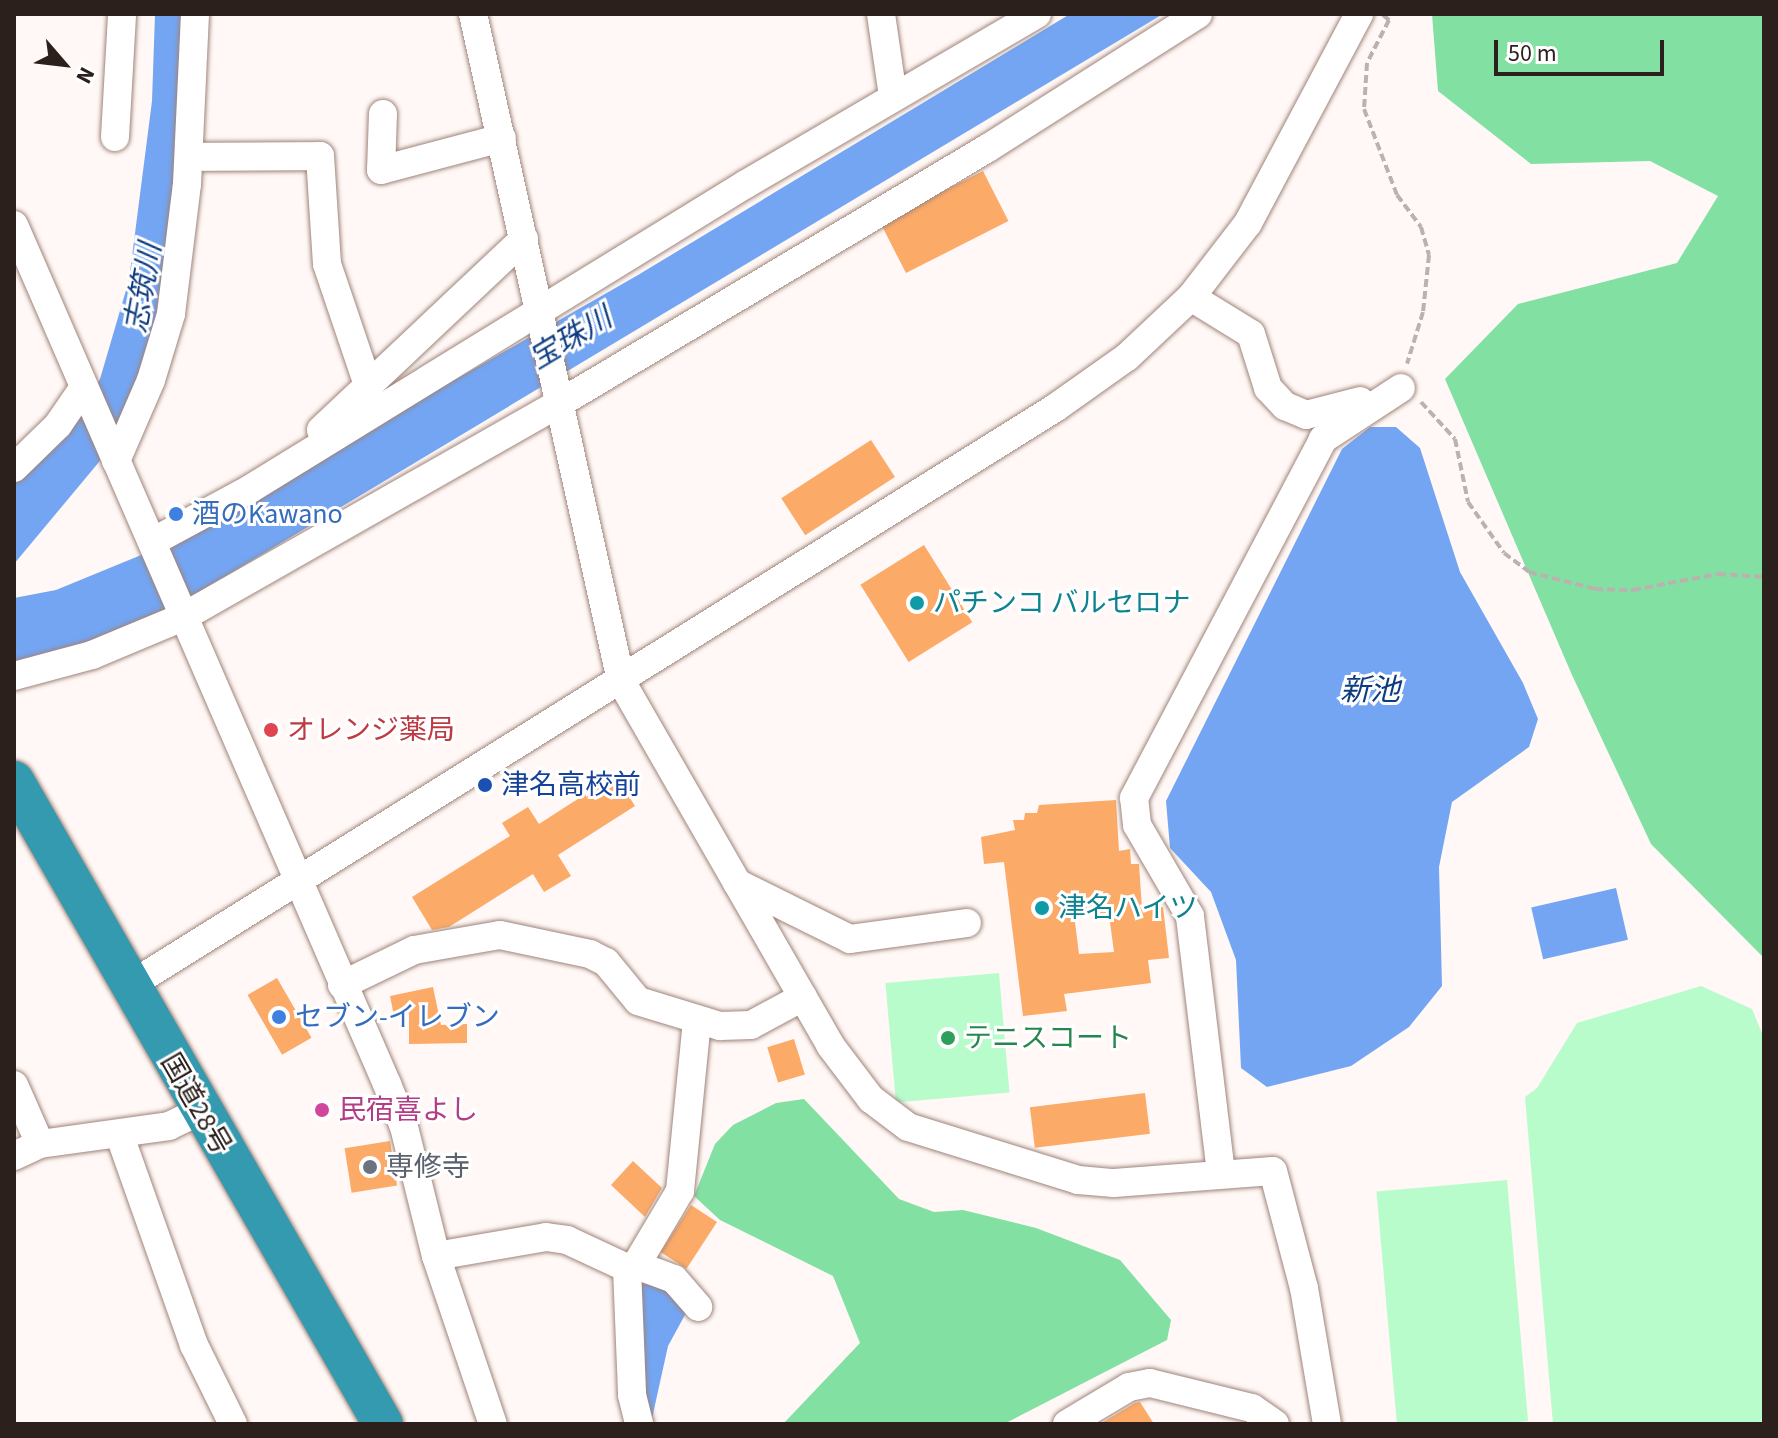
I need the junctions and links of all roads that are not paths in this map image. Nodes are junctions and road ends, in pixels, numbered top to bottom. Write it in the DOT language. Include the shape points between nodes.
graph roads {
  1 [pos="122,14"];
  2 [pos="195,14"];
  3 [pos="473,14"];
  4 [pos="881,14"];
  5 [pos="1037,14"];
  6 [pos="1198,14"];
  7 [pos="1359,14"];
  8 [pos="893,96"];
  9 [pos="383,114"];
  10 [pos="115,137"];
  11 [pos="502,138"];
  12 [pos="189,157"];
  13 [pos="14,225"];
  14 [pos="524,239"];
  15 [pos="1191,297"];
  16 [pos="540,317"];
  17 [pos="368,385"];
  18 [pos="85,390"];
  19 [pos="560,401"];
  20 [pos="320,444"];
  21 [pos="114,457"];
  22 [pos="14,468"];
  23 [pos="152,542"];
  24 [pos="181,614"];
  25 [pos="14,676"];
  26 [pos="621,681"];
  27 [pos="19,801"];
  28 [pos="737,883"];
  29 [pos="296,884"];
  30 [pos="967,923"];
  31 [pos="342,985"];
  32 [pos="129,986"];
  33 [pos="803,997"];
  34 [pos="697,1020"];
  35 [pos="14,1085"];
  36 [pos="200,1111"];
  37 [pos="120,1136"];
  38 [pos="27,1150"];
  39 [pos="1221,1173"];
  40 [pos="436,1256"];
  41 [pos="632,1267"];
  42 [pos="698,1307"];
  43 [pos="233,1424"];
  44 [pos="383,1424"];
  45 [pos="493,1424"];
  46 [pos="639,1424"];
  47 [pos="1067,1424"];
  48 [pos="1275,1424"];
  49 [pos="1327,1424"];
  1 -- 10 [label="street"];
  2 -- 12 [label="street"];
  3 -- 11 [label="street"];
  4 -- 8 [label="street"];
  5 -- 8 [label="street"];
  6 -- 19 [label="street" via="988,148"];
  7 -- 15 [label="street" via="1261,201"];
  8 -- 16 [label="street"];
  9 -- 11 [label="street" via="381,170"];
  11 -- 14 [label="street"];
  12 -- 17 [label="street" via="320,156 327,264"];
  12 -- 21 [label="street" via="168,328"];
  13 -- 18 [label="street"];
  14 -- 16 [label="street"];
  14 -- 17 [label="street"];
  15 -- 26 [label="street" via="1127,357 1076,394"];
  15 -- 39 [label="street" via="1251,334 1268,388 1295,413 1320,414 1401,388 1323,439 1134,798 1137,825 1190,916"];
  16 -- 19 [label="street"];
  16 -- 20 [label="street"];
  17 -- 20 [label="street" via="318,433"];
  18 -- 21 [label="street"];
  18 -- 22 [label="street"];
  19 -- 24 [label="street"];
  19 -- 26 [label="street"];
  20 -- 23 [label="street"];
  21 -- 23 [label="street"];
  23 -- 24 [label="street"];
  24 -- 25 [label="street" via="92,655"];
  24 -- 29 [label="street"];
  26 -- 28 [label="street"];
  26 -- 29 [label="street"];
  27 -- 32 [label="highway, 国道28号"];
  28 -- 30 [label="street" via="850,939"];
  28 -- 33 [label="street"];
  29 -- 31 [label="street"];
  29 -- 32 [label="street"];
  31 -- 34 [label="street" via="414,950 500,935 600,957 638,1001"];
  31 -- 40 [label="street" via="404,1127"];
  32 -- 36 [label="highway, 国道28号"];
  33 -- 34 [label="street" via="740,1028"];
  33 -- 39 [label="street" via="871,1099 908,1127 1096,1184"];
  34 -- 41 [label="street" via="680,1191"];
  35 -- 38 [label="street"];
  36 -- 37 [label="street" via="169,1126"];
  36 -- 44 [label="highway, 国道28号"];
  37 -- 38 [label="street"];
  37 -- 43 [label="street" via="194,1345"];
  39 -- 49 [label="street" via="1273,1171 1304,1288"];
  40 -- 41 [label="street" via="546,1237 567,1240"];
  40 -- 45 [label="street"];
  41 -- 42 [label="street" via="674,1279"];
  41 -- 46 [label="street" via="632,1395"];
  47 -- 48 [label="street" via="1129,1387 1150,1383 1252,1408"];
}
